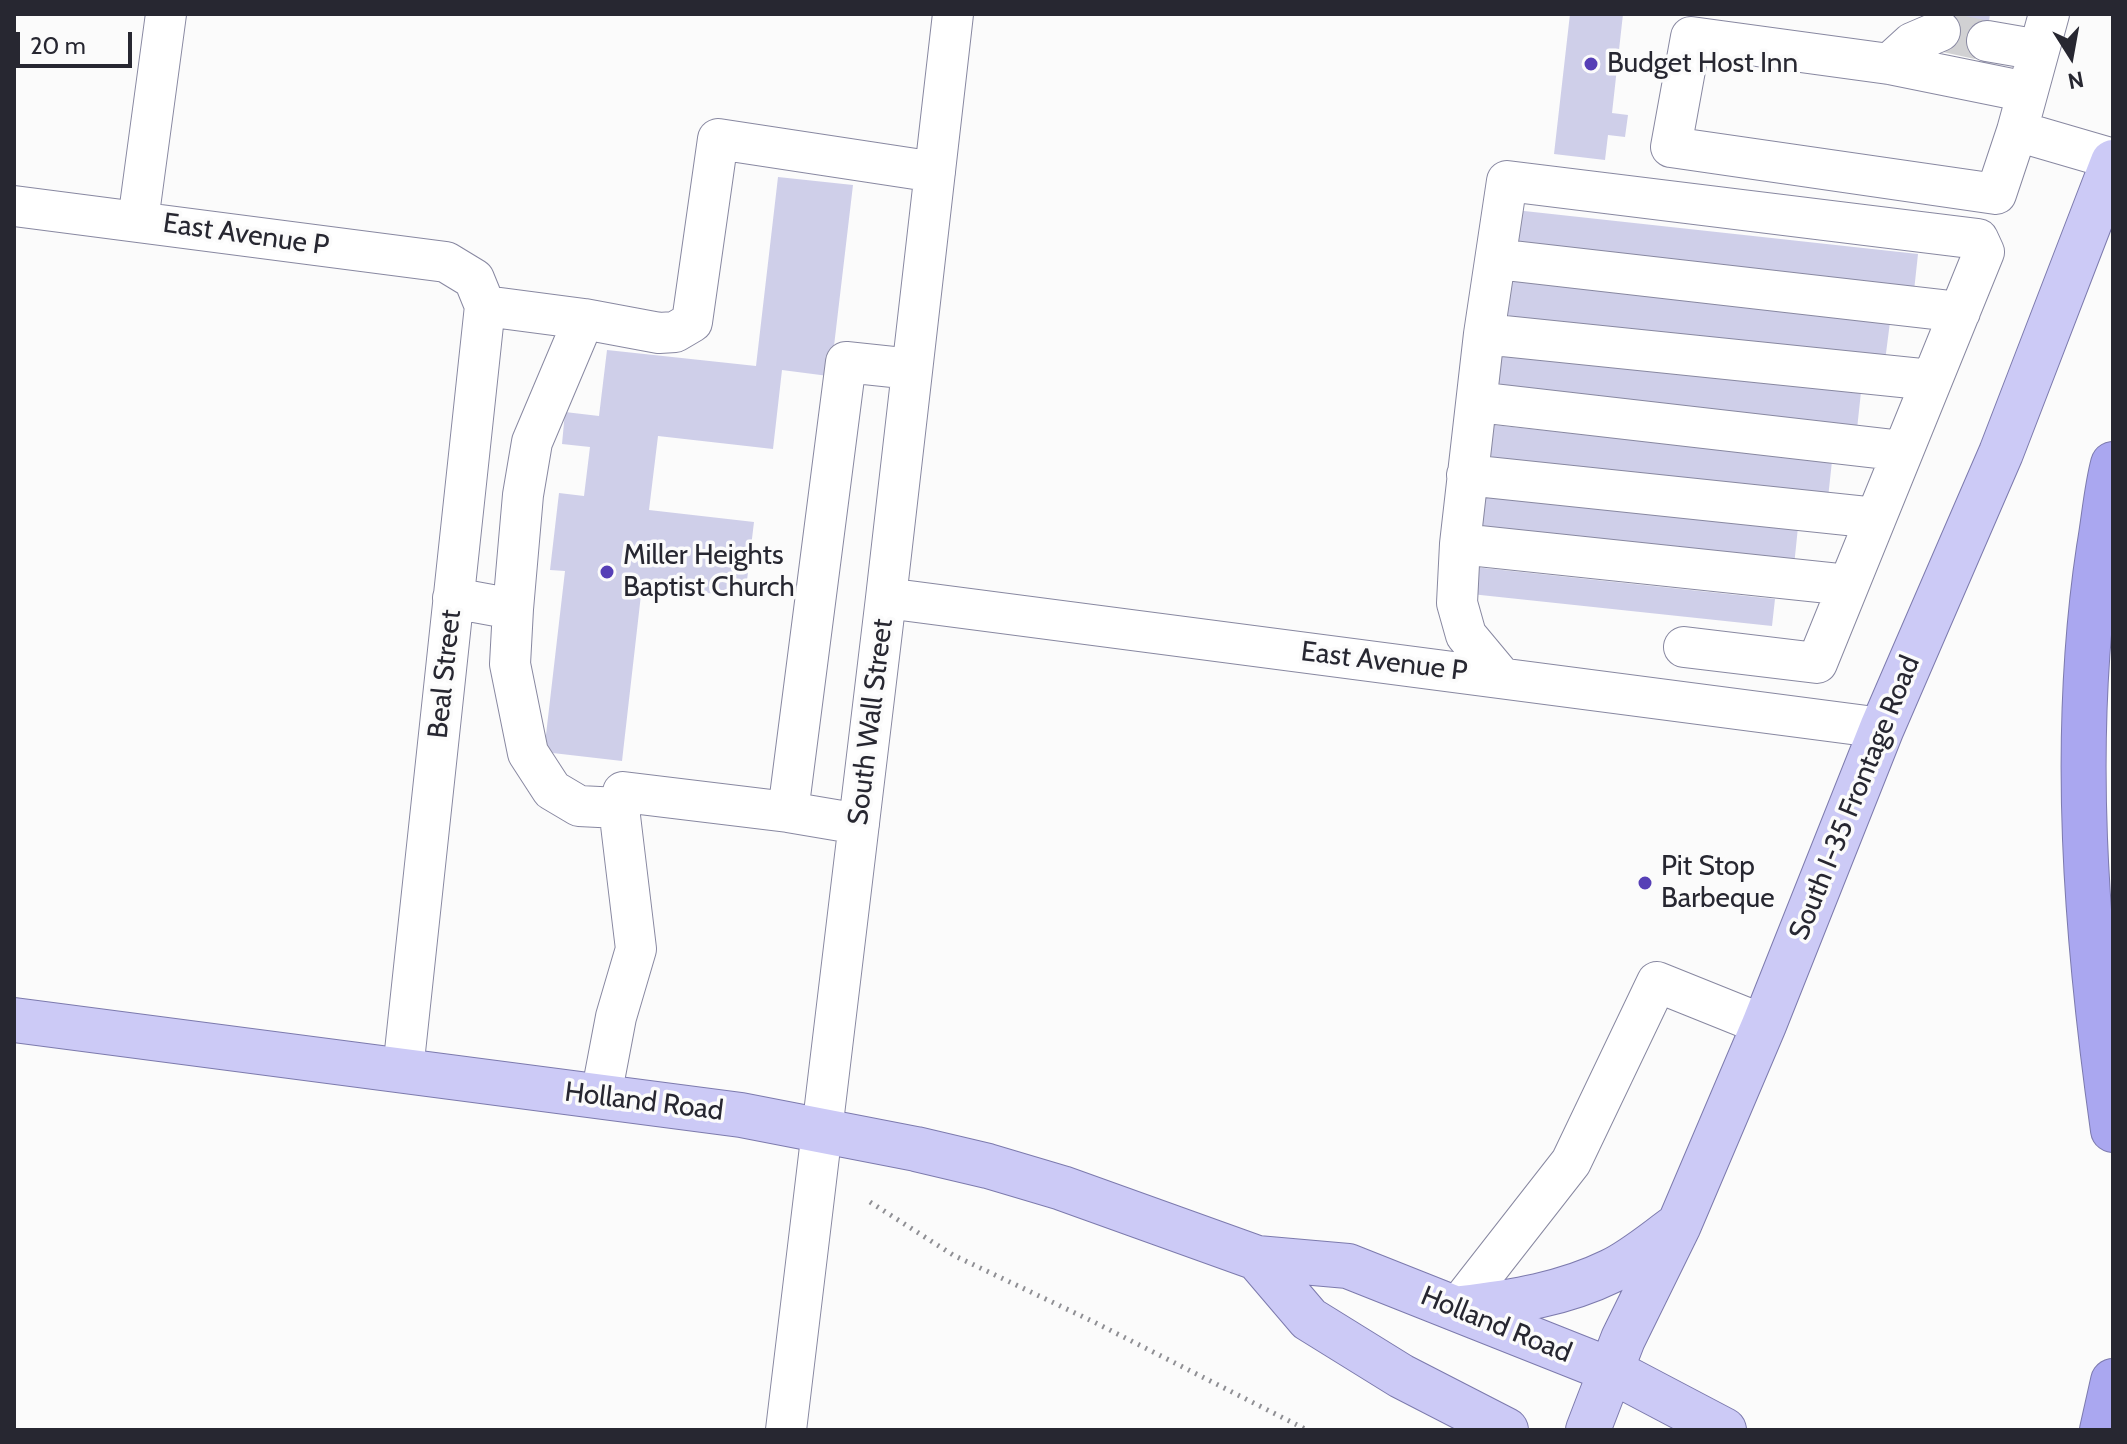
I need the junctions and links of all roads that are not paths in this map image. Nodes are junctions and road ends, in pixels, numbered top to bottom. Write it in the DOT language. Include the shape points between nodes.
graph roads {
  1 [pos="166,14"];
  2 [pos="953,14"];
  3 [pos="1940,31"];
  4 [pos="2044,32"];
  5 [pos="1987,41"];
  6 [pos="1889,64"];
  7 [pos="2027,92"];
  8 [pos="2017,131"];
  9 [pos="2113,160"];
  10 [pos="935,172"];
  11 [pos="14,206"];
  12 [pos="138,221"];
  13 [pos="1496,259"];
  14 [pos="479,292"];
  15 [pos="1960,312"];
  16 [pos="584,319"];
  17 [pos="1484,334"];
  18 [pos="912,369"];
  19 [pos="1931,380"];
  20 [pos="1477,402"];
  21 [pos="1903,451"];
  22 [pos="2113,464"];
  23 [pos="1467,475"];
  24 [pos="1876,518"];
  25 [pos="1460,544"];
  26 [pos="1848,585"];
  27 [pos="453,598"];
  28 [pos="886,598"];
  29 [pos="513,609"];
  30 [pos="1684,647"];
  31 [pos="1501,677"];
  32 [pos="1882,728"];
  33 [pos="619,808"];
  34 [pos="788,812"];
  35 [pos="859,824"];
  36 [pos="14,1020"];
  37 [pos="1764,1025"];
  38 [pos="403,1070"];
  39 [pos="601,1096"];
  40 [pos="2113,1130"];
  41 [pos="822,1131"];
  42 [pos="1679,1225"];
  43 [pos="1257,1258"];
  44 [pos="1457,1308"];
  45 [pos="1610,1370"];
  46 [pos="2113,1381"];
  47 [pos="1433,1393"];
  48 [pos="786,1430"];
  49 [pos="1459,1430"];
  50 [pos="1506,1430"];
  51 [pos="1588,1430"];
  52 [pos="1724,1430"];
  53 [pos="2102,1430"];
  1 -- 12 [label="street"];
  2 -- 10 [label="street, South Wall Street"];
  3 -- 6 [label="street" via="1912,43"];
  4 -- 5 [label="street"];
  4 -- 7 [label="street"];
  6 -- 7 [label="street"];
  6 -- 8 [label="street" via="1691,37 1671,147 1996,194"];
  7 -- 8 [label="street"];
  8 -- 9 [label="street"];
  9 -- 32 [label="main road, South I-35 Frontage Road" via="2001,453"];
  10 -- 16 [label="street, East Avenue P" via="718,139 692,322 675,332 659,333"];
  10 -- 18 [label="street, South Wall Street"];
  11 -- 12 [label="street, East Avenue P"];
  12 -- 14 [label="street, East Avenue P" via="446,262"];
  13 -- 15 [label="street"];
  13 -- 15 [label="street" via="1507,181 1978,239 1984,252"];
  13 -- 17 [label="street"];
  14 -- 16 [label="street, East Avenue P"];
  14 -- 27 [label="street, Beal Street"];
  15 -- 19 [label="street"];
  16 -- 29 [label="street" via="532,442"];
  17 -- 19 [label="street"];
  17 -- 20 [label="street"];
  18 -- 28 [label="street, South Wall Street"];
  18 -- 34 [label="street" via="846,362"];
  19 -- 21 [label="street"];
  20 -- 21 [label="street"];
  20 -- 23 [label="street"];
  21 -- 24 [label="street"];
  22 -- 40 [label="highway" via="2087,633 2086,718 2086,857"];
  23 -- 24 [label="street"];
  23 -- 25 [label="street"];
  24 -- 26 [label="street"];
  25 -- 26 [label="street"];
  25 -- 31 [label="street" via="1457,603 1466,635"];
  26 -- 30 [label="street" via="1817,663"];
  27 -- 29 [label="street"];
  27 -- 38 [label="street, Beal Street"];
  28 -- 31 [label="street, East Avenue P"];
  28 -- 35 [label="street, South Wall Street"];
  29 -- 33 [label="street" via="510,664 528,753 552,790 579,806"];
  31 -- 32 [label="street, East Avenue P"];
  32 -- 37 [label="main road, South I-35 Frontage Road"];
  33 -- 34 [label="street" via="623,792"];
  33 -- 39 [label="street" via="636,949"];
  34 -- 35 [label="street"];
  35 -- 41 [label="street, South Wall Street"];
  36 -- 38 [label="main road, Holland Road"];
  37 -- 42 [label="main road, South I-35 Frontage Road"];
  37 -- 44 [label="street" via="1657,982 1571,1162"];
  38 -- 39 [label="main road, Holland Road"];
  39 -- 41 [label="main road, Holland Road"];
  41 -- 43 [label="main road, Holland Road" via="988,1166"];
  41 -- 48 [label="street, South Wall Street"];
  42 -- 44 [label="main road" via="1613,1271 1563,1290"];
  42 -- 45 [label="main road, South I-35 Frontage Road"];
  43 -- 44 [label="main road, Holland Road" via="1348,1266"];
  43 -- 47 [label="main road, Holland Road" via="1309,1319"];
  44 -- 45 [label="main road, Holland Road"];
  45 -- 51 [label="main road, South I-35 Frontage Road"];
  45 -- 52 [label="main road, Holland Road"];
  46 -- 53 [label="highway"];
  47 -- 49 [label="main road"];
  47 -- 50 [label="main road, Holland Road"];
}
